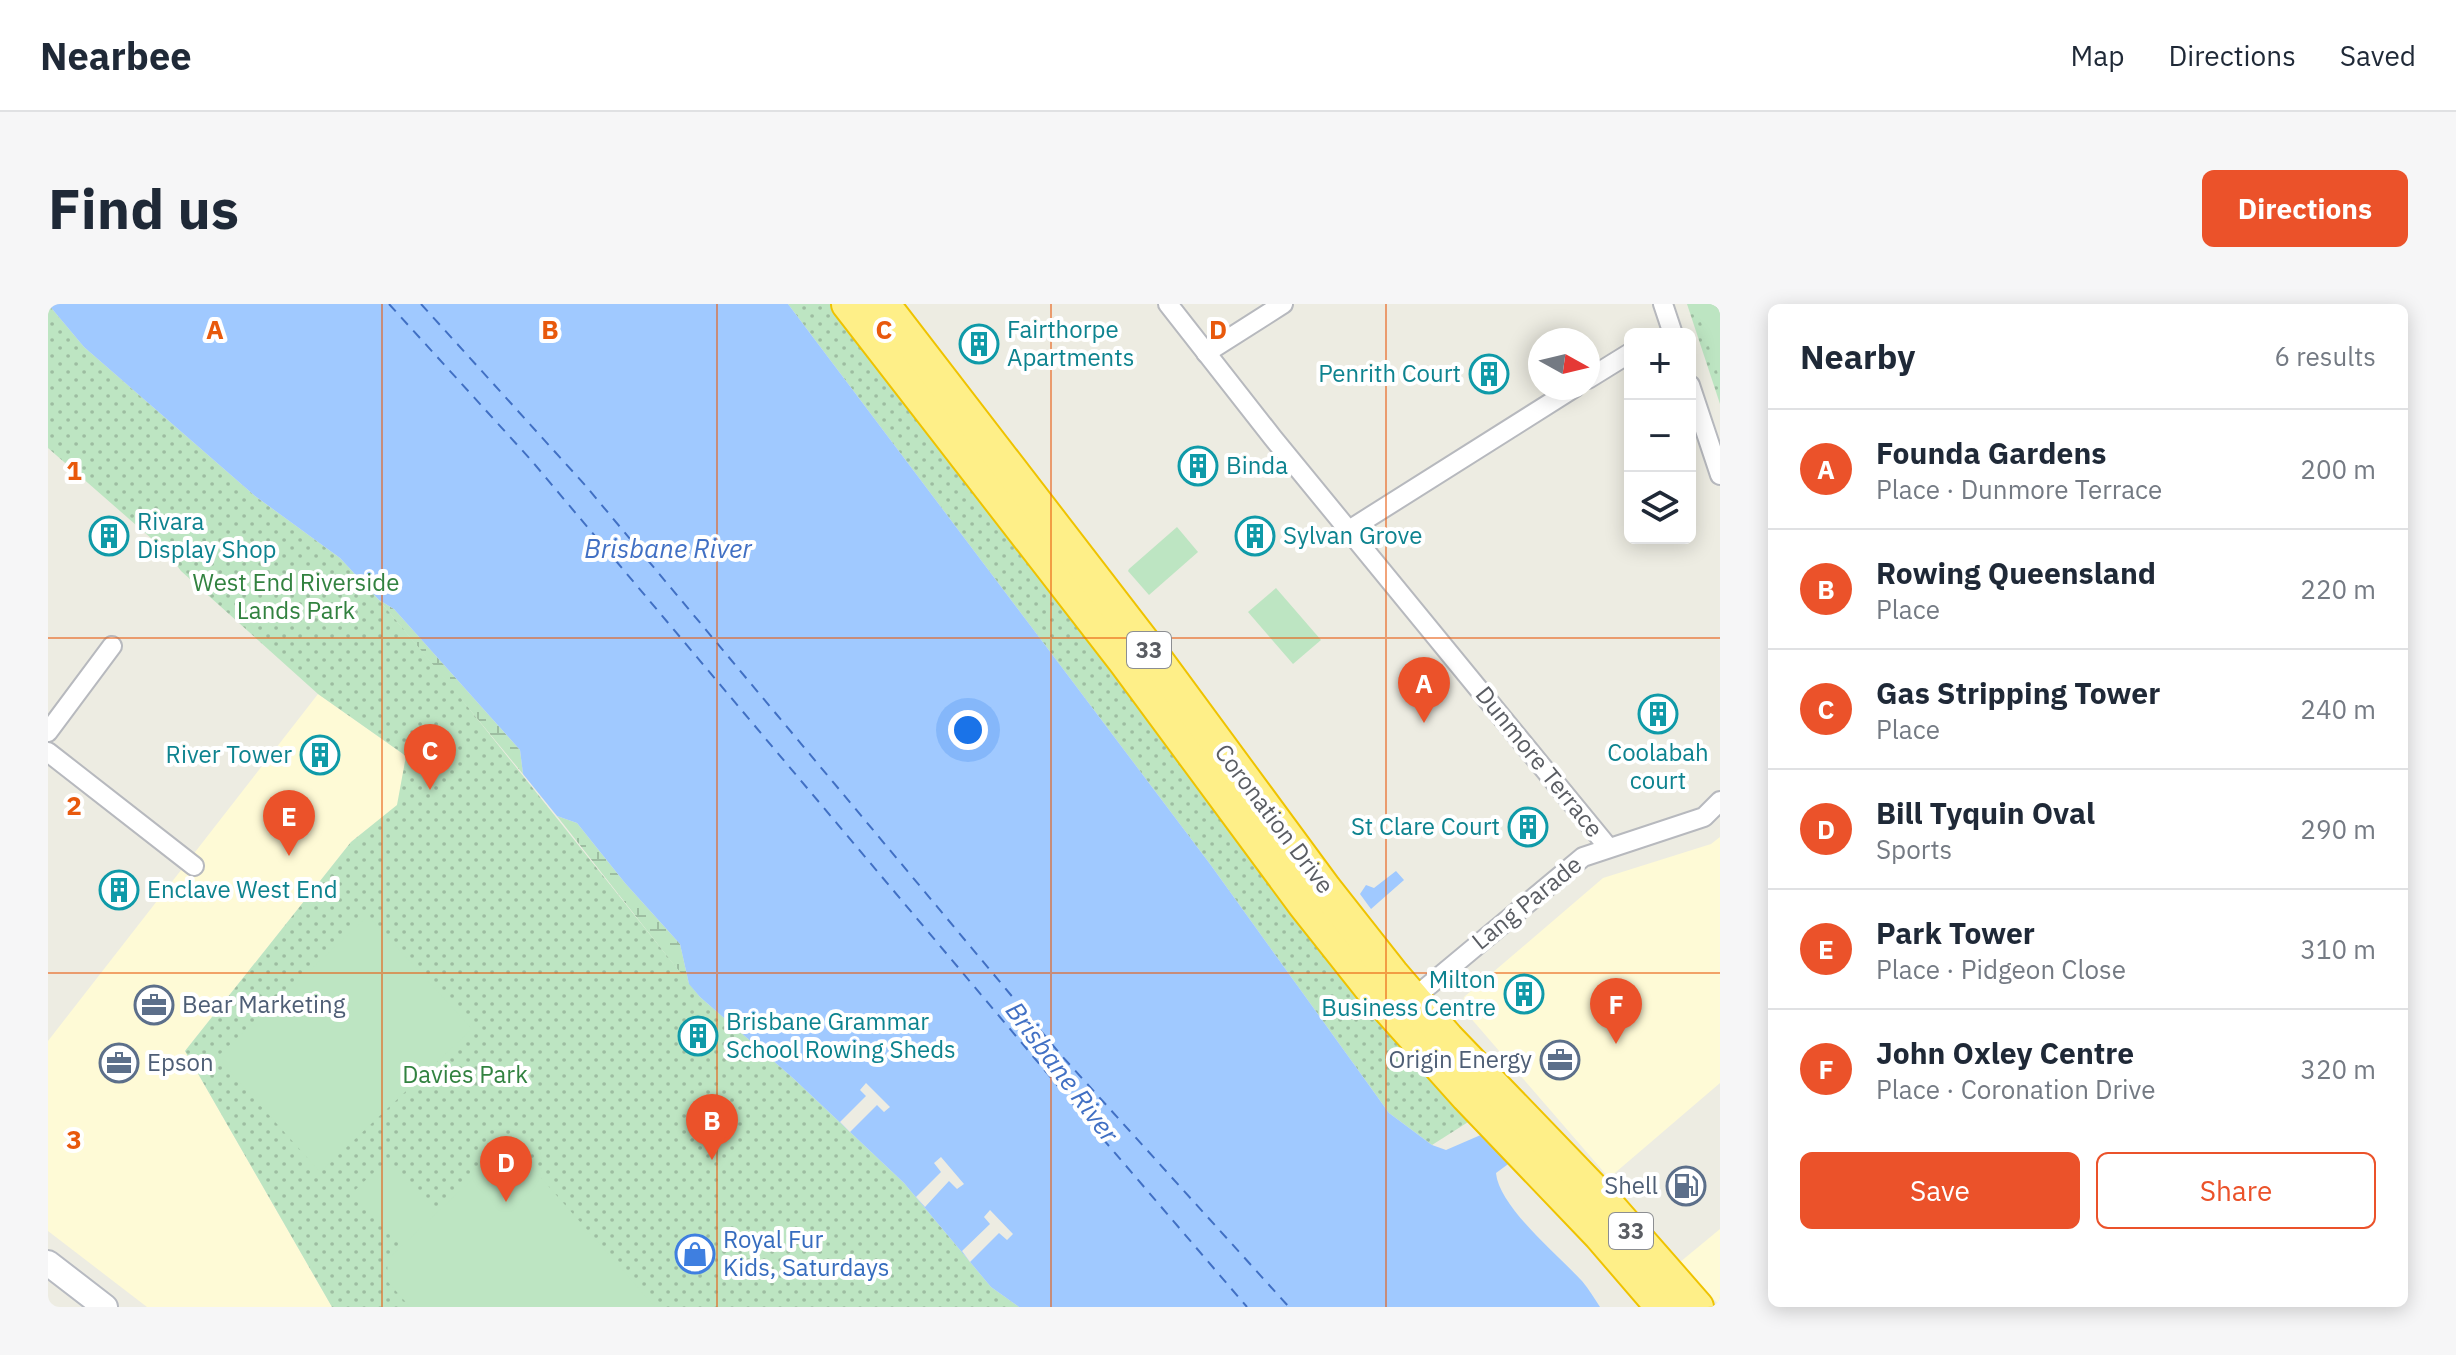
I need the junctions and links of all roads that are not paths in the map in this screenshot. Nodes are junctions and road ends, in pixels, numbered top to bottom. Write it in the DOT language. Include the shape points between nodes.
graph roads {
  1 [pos="848,304"];
  2 [pos="883,304"];
  3 [pos="1168,304"];
  4 [pos="1283,304"];
  5 [pos="1663,304"];
  6 [pos="1667,328"];
  7 [pos="1206,353"];
  8 [pos="1624,357"];
  9 [pos="1600,372"];
  10 [pos="1555,400"];
  11 [pos="1695,400"];
  12 [pos="1720,475"];
  13 [pos="1349,530"];
  14 [pos="112,646"];
  15 [pos="48,732"];
  16 [pos="48,752"];
  17 [pos="1720,801"];
  18 [pos="1608,847"];
  19 [pos="194,866"];
  20 [pos="1403,1007"];
  21 [pos="1550,1163"];
  22 [pos="48,1263"];
  23 [pos="105,1307"];
  24 [pos="1662,1307"];
  25 [pos="1697,1307"];
  1 -- 20 [label="highway, Coronation Drive / 33" via="1126,663 1304,904"];
  2 -- 20 [label="highway, Coronation Drive / 33" via="1147,647 1325,889"];
  3 -- 7 [label="street, Dunmore Terrace"];
  4 -- 7 [label="street"];
  5 -- 6 [label="street"];
  7 -- 13 [label="street, Dunmore Terrace"];
  8 -- 9 [label="street"];
  10 -- 13 [label="street"];
  11 -- 12 [label="street"];
  13 -- 18 [label="street, Dunmore Terrace"];
  14 -- 15 [label="street"];
  16 -- 19 [label="street"];
  17 -- 18 [label="street, Lang Parade" via="1704,817"];
  18 -- 20 [label="street, Lang Parade" via="1574,863"];
  20 -- 21 [label="highway, Coronation Drive / 33"];
  21 -- 24 [label="highway, Coronation Drive / 33" via="1600,1235"];
  21 -- 25 [label="highway, Coronation Drive / 33" via="1606,1203"];
  22 -- 23 [label="street"];
}
